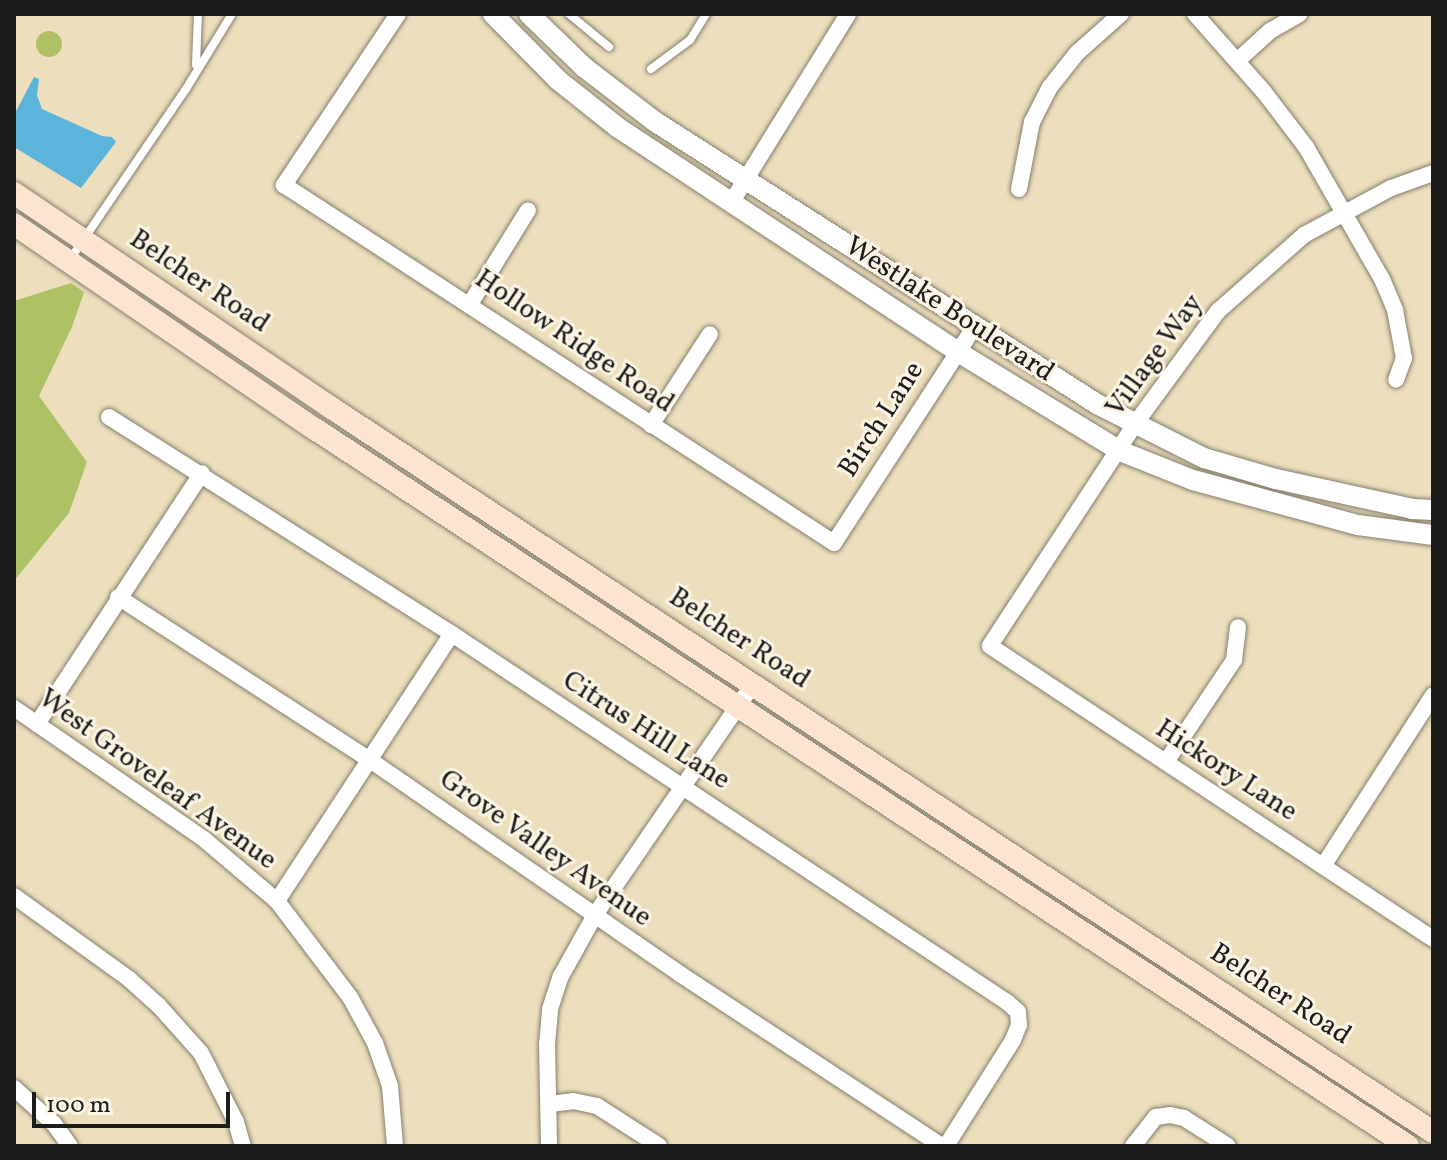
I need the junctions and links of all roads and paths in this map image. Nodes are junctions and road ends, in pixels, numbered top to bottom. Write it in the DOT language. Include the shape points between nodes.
graph roads {
  1 [pos="198,14"];
  2 [pos="232,14"];
  3 [pos="398,14"];
  4 [pos="493,14"];
  5 [pos="529,14"];
  6 [pos="569,14"];
  7 [pos="706,14"];
  8 [pos="848,14"];
  9 [pos="1121,14"];
  10 [pos="1195,14"];
  11 [pos="1300,14"];
  12 [pos="609,47"];
  13 [pos="1237,61"];
  14 [pos="196,68"];
  15 [pos="651,69"];
  16 [pos="1433,173"];
  17 [pos="746,180"];
  18 [pos="1019,189"];
  19 [pos="14,193"];
  20 [pos="731,203"];
  21 [pos="528,210"];
  22 [pos="1342,214"];
  23 [pos="14,224"];
  24 [pos="83,241"];
  25 [pos="68,261"];
  26 [pos="470,304"];
  27 [pos="975,326"];
  28 [pos="710,334"];
  29 [pos="958,352"];
  30 [pos="1396,380"];
  31 [pos="109,417"];
  32 [pos="1135,424"];
  33 [pos="651,425"];
  34 [pos="1120,451"];
  35 [pos="202,473"];
  36 [pos="1433,510"];
  37 [pos="1433,535"];
  38 [pos="834,543"];
  39 [pos="118,597"];
  40 [pos="1238,627"];
  41 [pos="452,634"];
  42 [pos="990,646"];
  43 [pos="753,684"];
  44 [pos="1433,695"];
  45 [pos="738,705"];
  46 [pos="14,708"];
  47 [pos="37,724"];
  48 [pos="370,760"];
  49 [pos="1166,762"];
  50 [pos="683,787"];
  51 [pos="1323,866"];
  52 [pos="14,896"];
  53 [pos="277,901"];
  54 [pos="595,915"];
  55 [pos="1433,939"];
  56 [pos="14,1088"];
  57 [pos="550,1104"];
  58 [pos="1433,1132"];
  59 [pos="70,1146"];
  60 [pos="243,1146"];
  61 [pos="395,1146"];
  62 [pos="549,1146"];
  63 [pos="659,1146"];
  64 [pos="944,1146"];
  65 [pos="1133,1146"];
  66 [pos="1228,1146"];
  67 [pos="1408,1146"];
  1 -- 14 [label="lane"];
  2 -- 14 [label="lane"];
  3 -- 26 [label="street, Hollow Ridge Road" via="284,185"];
  4 -- 20 [label="street, Westlake Boulevard" via="588,105"];
  5 -- 17 [label="street, Westlake Boulevard" via="629,102"];
  6 -- 12 [label="lane"];
  7 -- 15 [label="lane" via="690,40"];
  8 -- 17 [label="street"];
  9 -- 18 [label="street" via="1077,53 1050,87 1032,122"];
  10 -- 13 [label="street"];
  11 -- 13 [label="street" via="1270,31"];
  13 -- 22 [label="street" via="1306,147"];
  14 -- 24 [label="lane"];
  16 -- 22 [label="street, Village Way"];
  17 -- 20 [label="street"];
  17 -- 27 [label="street, Westlake Boulevard"];
  19 -- 24 [label="main road, Belcher Road"];
  20 -- 29 [label="street, Westlake Boulevard"];
  21 -- 26 [label="street"];
  22 -- 30 [label="street" via="1395,310 1404,358"];
  22 -- 32 [label="street, Village Way" via="1285,250 1218,311"];
  23 -- 25 [label="main road, Belcher Road"];
  24 -- 25 [label="lane"];
  24 -- 43 [label="main road, Belcher Road"];
  25 -- 45 [label="main road, Belcher Road"];
  26 -- 33 [label="street, Hollow Ridge Road"];
  27 -- 29 [label="street, Birch Lane"];
  27 -- 32 [label="street, Westlake Boulevard"];
  28 -- 33 [label="street"];
  29 -- 34 [label="street, Westlake Boulevard"];
  29 -- 38 [label="street, Birch Lane"];
  31 -- 35 [label="street, Citrus Hill Lane"];
  32 -- 34 [label="street, Village Way"];
  32 -- 36 [label="street, Westlake Boulevard" via="1204,458 1276,479"];
  33 -- 38 [label="street, Hollow Ridge Road"];
  34 -- 37 [label="street, Westlake Boulevard" via="1193,480 1358,525"];
  34 -- 42 [label="street, Village Way"];
  35 -- 39 [label="street"];
  35 -- 41 [label="street, Citrus Hill Lane"];
  39 -- 47 [label="street"];
  39 -- 48 [label="street, Grove Valley Avenue"];
  40 -- 49 [label="street" via="1234,660"];
  41 -- 48 [label="street"];
  41 -- 50 [label="street, Citrus Hill Lane"];
  42 -- 49 [label="street, Hickory Lane"];
  43 -- 45 [label="street"];
  43 -- 58 [label="main road, Belcher Road"];
  44 -- 51 [label="street"];
  45 -- 50 [label="street"];
  45 -- 67 [label="main road, Belcher Road"];
  46 -- 47 [label="street, West Groveleaf Avenue"];
  47 -- 53 [label="street, West Groveleaf Avenue" via="205,840"];
  48 -- 53 [label="street"];
  48 -- 54 [label="street, Grove Valley Avenue"];
  49 -- 51 [label="street, Hickory Lane"];
  50 -- 54 [label="street"];
  50 -- 64 [label="street, Citrus Hill Lane" via="1018,1012 1019,1025 1006,1055"];
  51 -- 55 [label="street, Hickory Lane"];
  52 -- 60 [label="street" via="159,1006 201,1053"];
  53 -- 61 [label="street, West Groveleaf Avenue" via="350,997 375,1043 390,1086"];
  54 -- 57 [label="street" via="574,947 550,1009"];
  54 -- 64 [label="street, Grove Valley Avenue"];
  56 -- 59 [label="street"];
  57 -- 62 [label="street"];
  57 -- 63 [label="street" via="597,1106"];
  65 -- 66 [label="street" via="1156,1117 1170,1115"];
}
